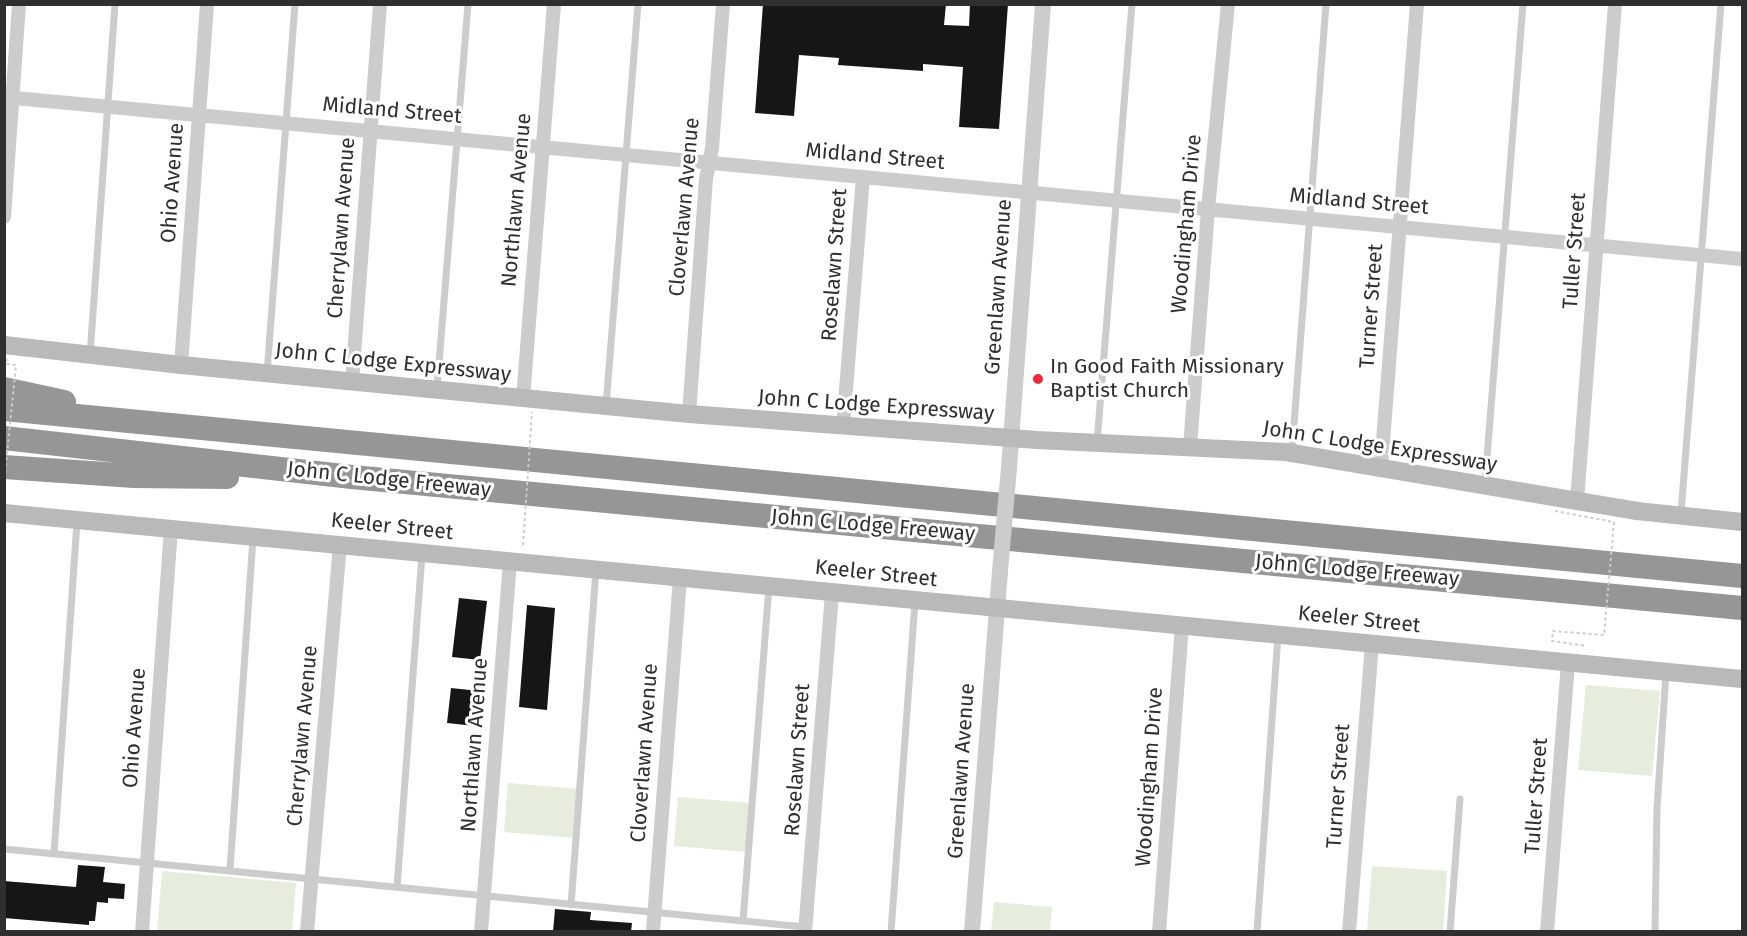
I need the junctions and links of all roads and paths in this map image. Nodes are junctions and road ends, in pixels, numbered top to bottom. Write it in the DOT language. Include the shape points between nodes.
graph roads {
  1 [pos="19,4"];
  2 [pos="115,4"];
  3 [pos="207,4"];
  4 [pos="295,4"];
  5 [pos="380,4"];
  6 [pos="468,4"];
  7 [pos="554,4"];
  8 [pos="638,4"];
  9 [pos="723,4"];
  10 [pos="1043,4"];
  11 [pos="1132,4"];
  12 [pos="1228,4"];
  13 [pos="1326,4"];
  14 [pos="1417,4"];
  15 [pos="1523,4"];
  16 [pos="1615,4"];
  17 [pos="1721,4"];
  18 [pos="8,97"];
  19 [pos="108,106"];
  20 [pos="199,115"];
  21 [pos="284,123"];
  22 [pos="371,130"];
  23 [pos="457,138"];
  24 [pos="541,147"];
  25 [pos="626,154"];
  26 [pos="710,162"];
  27 [pos="863,177"];
  28 [pos="1029,193"];
  29 [pos="1117,201"];
  30 [pos="1208,209"];
  31 [pos="4,217"];
  32 [pos="1308,219"];
  33 [pos="1399,227"];
  34 [pos="1506,237"];
  35 [pos="1596,245"];
  36 [pos="1699,255"];
  37 [pos="1743,259"];
  38 [pos="6,350"];
  39 [pos="90,355"];
  40 [pos="181,365"];
  41 [pos="267,374"];
  42 [pos="352,382"];
  43 [pos="4,389"];
  44 [pos="437,390"];
  45 [pos="527,406"];
  46 [pos="606,406"];
  47 [pos="4,409"];
  48 [pos="689,414"];
  49 [pos="154,422"];
  50 [pos="843,427"];
  51 [pos="4,438"];
  52 [pos="1010,438"];
  53 [pos="1097,443"];
  54 [pos="1190,447"];
  55 [pos="1292,453"];
  56 [pos="4,467"];
  57 [pos="1381,467"];
  58 [pos="352,477"];
  59 [pos="4,484"];
  60 [pos="1484,485"];
  61 [pos="1577,501"];
  62 [pos="1555,511"];
  63 [pos="4,513"];
  64 [pos="1681,517"];
  65 [pos="77,519"];
  66 [pos="1743,522"];
  67 [pos="171,528"];
  68 [pos="253,536"];
  69 [pos="340,544"];
  70 [pos="523,545"];
  71 [pos="422,553"];
  72 [pos="510,561"];
  73 [pos="596,570"];
  74 [pos="1743,576"];
  75 [pos="680,578"];
  76 [pos="769,586"];
  77 [pos="832,592"];
  78 [pos="915,601"];
  79 [pos="1742,608"];
  80 [pos="997,609"];
  81 [pos="1182,625"];
  82 [pos="1278,635"];
  83 [pos="1372,644"];
  84 [pos="1587,646"];
  85 [pos="1568,663"];
  86 [pos="1666,672"];
  87 [pos="1743,679"];
  88 [pos="1460,799"];
  89 [pos="4,849"];
  90 [pos="54,854"];
  91 [pos="147,863"];
  92 [pos="230,870"];
  93 [pos="312,878"];
  94 [pos="397,887"];
  95 [pos="484,896"];
  96 [pos="571,905"];
  97 [pos="655,913"];
  98 [pos="743,921"];
  99 [pos="805,929"];
  100 [pos="142,932"];
  101 [pos="307,932"];
  102 [pos="482,932"];
  103 [pos="653,932"];
  104 [pos="891,932"];
  105 [pos="972,932"];
  106 [pos="1159,932"];
  107 [pos="1257,932"];
  108 [pos="1349,932"];
  109 [pos="1450,932"];
  110 [pos="1547,932"];
  111 [pos="1655,932"];
  1 -- 18 [label="street"];
  2 -- 19 [label="lane"];
  3 -- 20 [label="street, Ohio Avenue"];
  4 -- 21 [label="lane"];
  5 -- 22 [label="street, Cherrylawn Avenue"];
  6 -- 23 [label="lane"];
  7 -- 24 [label="street, Northlawn Avenue"];
  8 -- 25 [label="lane"];
  9 -- 26 [label="street, Cloverlawn Avenue"];
  10 -- 28 [label="street, Greenlawn Avenue"];
  11 -- 29 [label="lane"];
  12 -- 30 [label="street, Woodingham Drive"];
  13 -- 32 [label="lane"];
  14 -- 33 [label="street, Turner Street"];
  15 -- 34 [label="lane"];
  16 -- 35 [label="street, Tuller Street"];
  17 -- 36 [label="lane"];
  18 -- 19 [label="street, Midland Street"];
  18 -- 31 [label="street"];
  19 -- 20 [label="street, Midland Street"];
  19 -- 39 [label="lane"];
  20 -- 21 [label="street, Midland Street"];
  20 -- 40 [label="street, Ohio Avenue"];
  21 -- 22 [label="street, Midland Street"];
  21 -- 41 [label="lane"];
  22 -- 23 [label="street, Midland Street"];
  22 -- 42 [label="street, Cherrylawn Avenue"];
  23 -- 24 [label="street, Midland Street"];
  23 -- 44 [label="lane"];
  24 -- 25 [label="street, Midland Street"];
  24 -- 45 [label="street, Northlawn Avenue"];
  25 -- 26 [label="street, Midland Street"];
  25 -- 46 [label="lane"];
  26 -- 27 [label="street, Midland Street"];
  26 -- 48 [label="street, Cloverlawn Avenue"];
  27 -- 28 [label="street, Midland Street"];
  27 -- 50 [label="street, Roselawn Street"];
  28 -- 29 [label="street, Midland Street"];
  28 -- 52 [label="street, Greenlawn Avenue"];
  29 -- 30 [label="street, Midland Street"];
  29 -- 53 [label="lane"];
  30 -- 32 [label="street, Midland Street"];
  30 -- 54 [label="street, Woodingham Drive"];
  32 -- 33 [label="street, Midland Street"];
  32 -- 55 [label="lane"];
  33 -- 34 [label="street, Midland Street"];
  33 -- 57 [label="street, Turner Street"];
  34 -- 35 [label="street, Midland Street"];
  34 -- 60 [label="lane"];
  35 -- 36 [label="street, Midland Street"];
  35 -- 61 [label="street, Tuller Street"];
  36 -- 37 [label="street, Midland Street"];
  36 -- 64 [label="lane"];
  38 -- 39 [label="main road, John C Lodge Expressway"];
  38 -- 59 [label="path, bridge" via="6,364 16,365"];
  39 -- 40 [label="main road, John C Lodge Expressway"];
  40 -- 41 [label="main road, John C Lodge Expressway"];
  41 -- 42 [label="main road, John C Lodge Expressway"];
  42 -- 44 [label="main road, John C Lodge Expressway"];
  43 -- 49 [label="highway"];
  44 -- 45 [label="main road, John C Lodge Expressway"];
  45 -- 46 [label="main road, John C Lodge Expressway"];
  45 -- 70 [label="path, bridge"];
  46 -- 48 [label="main road, John C Lodge Expressway"];
  47 -- 49 [label="highway, John C Lodge Freeway"];
  48 -- 50 [label="main road, John C Lodge Expressway"];
  49 -- 74 [label="highway, John C Lodge Freeway" via="627,471"];
  50 -- 52 [label="main road, John C Lodge Expressway"];
  51 -- 58 [label="highway, John C Lodge Freeway"];
  52 -- 53 [label="main road, John C Lodge Expressway"];
  52 -- 80 [label="street, Greenlawn Avenue, bridge"];
  53 -- 54 [label="main road, John C Lodge Expressway"];
  54 -- 55 [label="main road, John C Lodge Expressway"];
  55 -- 57 [label="main road, John C Lodge Expressway"];
  56 -- 58 [label="highway" via="134,476"];
  57 -- 60 [label="main road, John C Lodge Expressway"];
  58 -- 79 [label="highway, John C Lodge Freeway"];
  60 -- 61 [label="main road, John C Lodge Expressway"];
  61 -- 64 [label="main road, John C Lodge Expressway"];
  62 -- 84 [label="path, bridge" via="1614,522 1604,635 1553,631 1552,641"];
  63 -- 65 [label="main road, Keeler Street"];
  64 -- 66 [label="main road, John C Lodge Expressway"];
  65 -- 67 [label="main road, Keeler Street"];
  65 -- 90 [label="lane"];
  67 -- 68 [label="main road, Keeler Street"];
  67 -- 91 [label="street, Ohio Avenue"];
  68 -- 69 [label="main road, Keeler Street"];
  68 -- 92 [label="lane"];
  69 -- 71 [label="main road, Keeler Street"];
  69 -- 93 [label="street, Cherrylawn Avenue"];
  71 -- 72 [label="main road, Keeler Street"];
  71 -- 94 [label="lane"];
  72 -- 73 [label="main road, Keeler Street"];
  72 -- 95 [label="street, Northlawn Avenue"];
  73 -- 75 [label="main road, Keeler Street"];
  73 -- 96 [label="lane"];
  75 -- 76 [label="main road, Keeler Street"];
  75 -- 97 [label="street, Cloverlawn Avenue"];
  76 -- 77 [label="main road, Keeler Street"];
  76 -- 98 [label="lane"];
  77 -- 78 [label="main road, Keeler Street"];
  77 -- 99 [label="street, Roselawn Street"];
  78 -- 80 [label="main road, Keeler Street"];
  78 -- 104 [label="lane"];
  80 -- 81 [label="main road, Keeler Street"];
  80 -- 105 [label="street, Greenlawn Avenue"];
  81 -- 82 [label="main road, Keeler Street"];
  81 -- 106 [label="street, Woodingham Drive"];
  82 -- 83 [label="main road, Keeler Street"];
  82 -- 107 [label="lane"];
  83 -- 85 [label="main road, Keeler Street"];
  83 -- 108 [label="street, Turner Street"];
  85 -- 86 [label="main road, Keeler Street"];
  85 -- 110 [label="street, Tuller Street"];
  86 -- 87 [label="main road, Keeler Street"];
  86 -- 111 [label="lane" via="1657,808"];
  88 -- 109 [label="lane"];
  89 -- 90 [label="lane"];
  90 -- 91 [label="lane"];
  91 -- 92 [label="lane"];
  91 -- 100 [label="street, Ohio Avenue"];
  92 -- 93 [label="lane"];
  93 -- 94 [label="lane"];
  93 -- 101 [label="street, Cherrylawn Avenue"];
  94 -- 95 [label="lane"];
  95 -- 96 [label="lane"];
  95 -- 102 [label="street, Northlawn Avenue"];
  96 -- 97 [label="lane"];
  97 -- 98 [label="lane"];
  97 -- 103 [label="street, Cloverlawn Avenue"];
  98 -- 99 [label="lane"];
}
